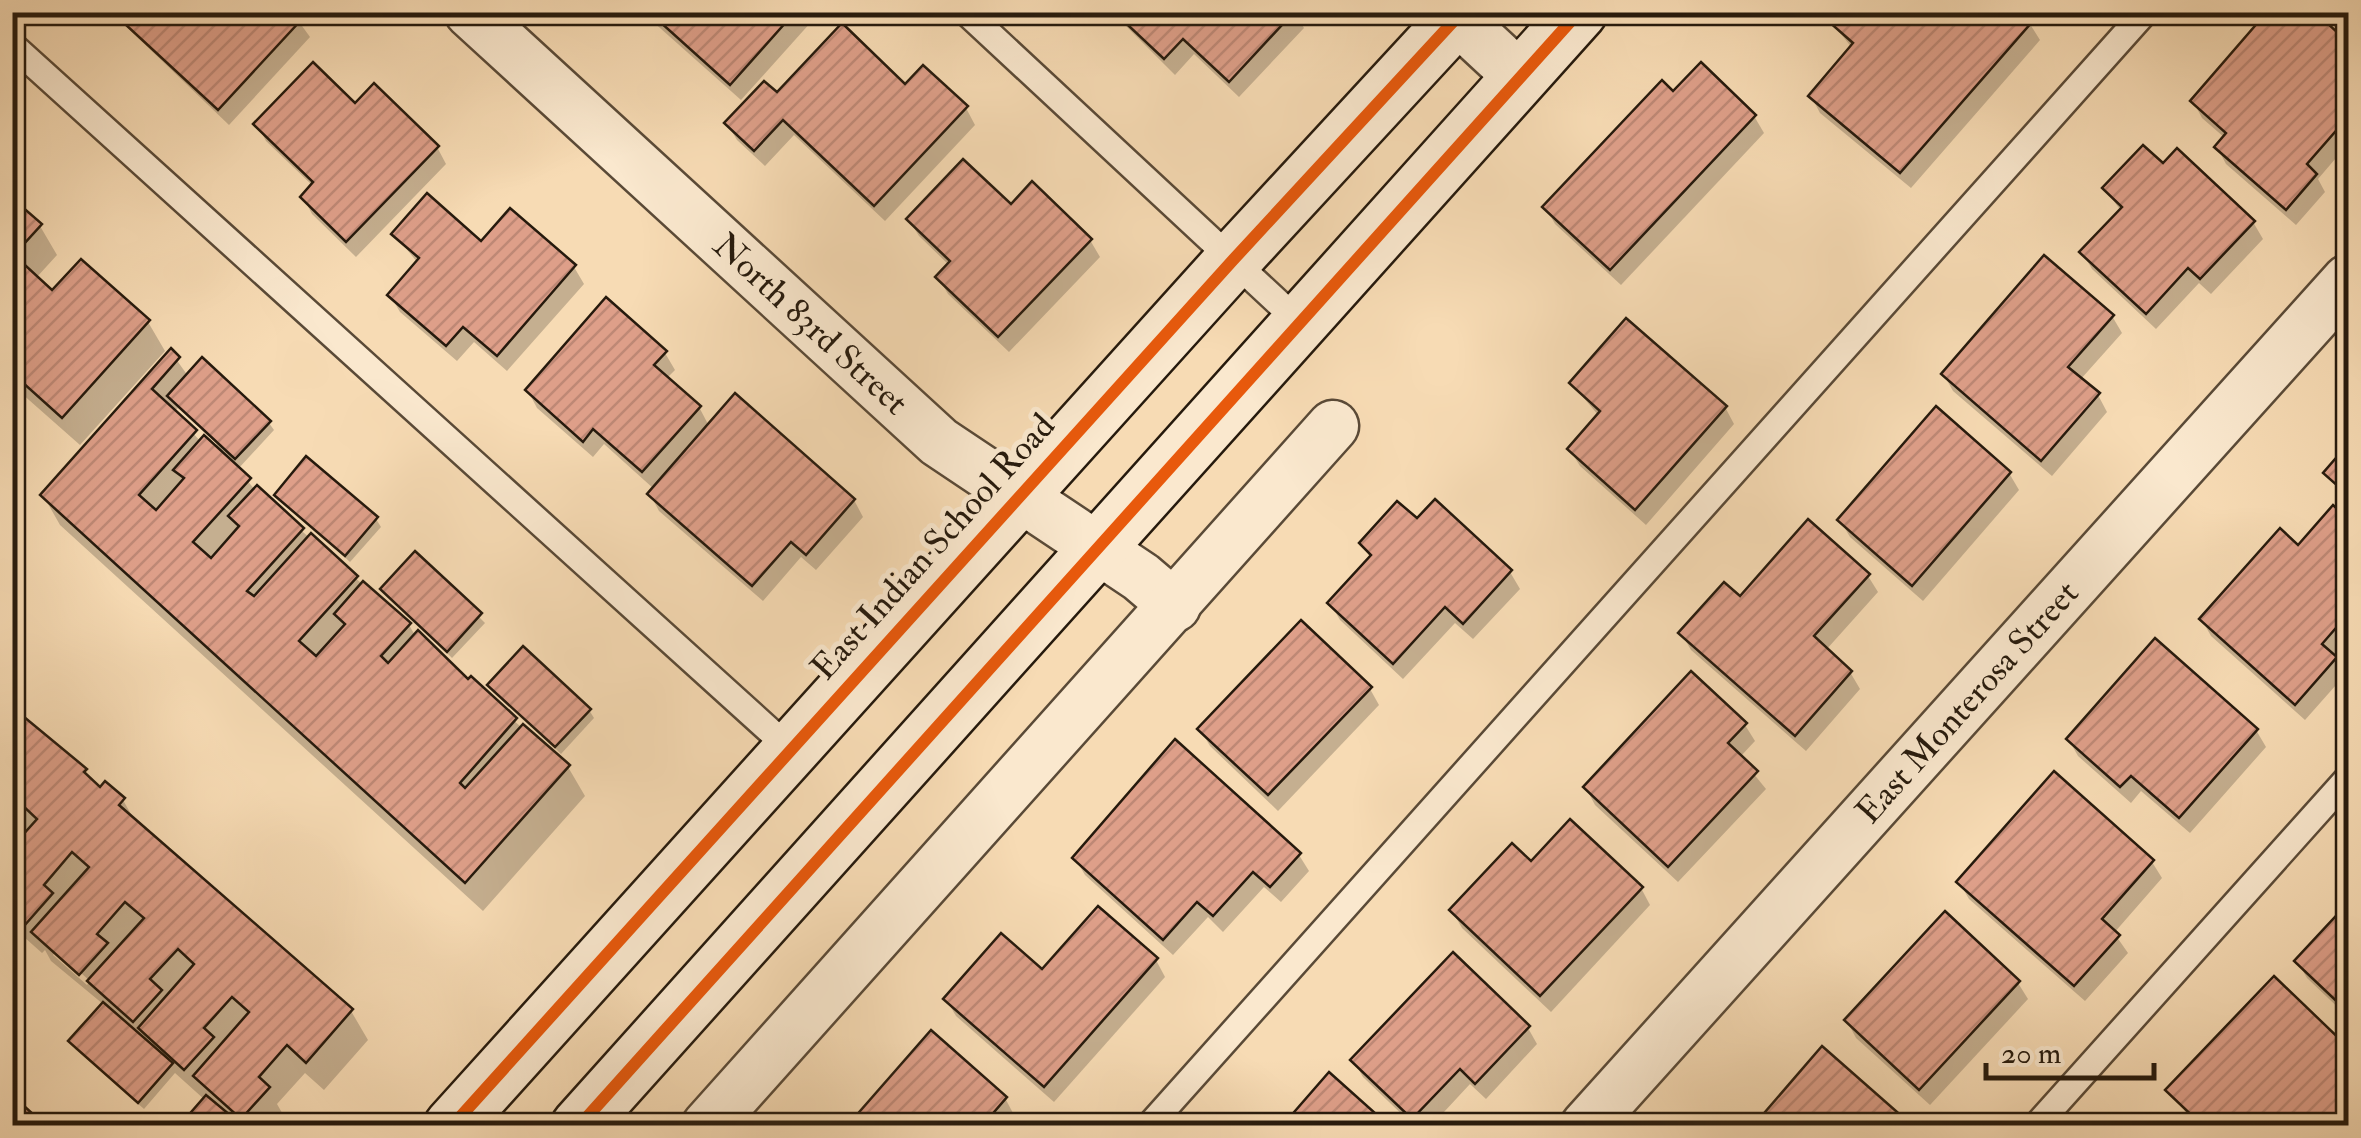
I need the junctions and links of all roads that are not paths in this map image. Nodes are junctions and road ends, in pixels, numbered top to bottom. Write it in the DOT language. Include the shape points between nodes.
graph roads {
  1 [pos="470,12"];
  2 [pos="966,12"];
  3 [pos="1579,12"];
  4 [pos="2146,12"];
  5 [pos="1456,14"];
  6 [pos="12,45"];
  7 [pos="1520,77"];
  8 [pos="1233,260"];
  9 [pos="2348,280"];
  10 [pos="1298,321"];
  11 [pos="1332,426"];
  12 [pos="1019,499"];
  13 [pos="1094,549"];
  14 [pos="1175,606"];
  15 [pos="790,749"];
  16 [pos="2348,778"];
  17 [pos="452,1126"];
  18 [pos="579,1126"];
  19 [pos="707,1126"];
  20 [pos="1149,1126"];
  21 [pos="1586,1126"];
  22 [pos="2036,1126"];
  1 -- 12 [label="street, North 83rd Street" via="939,442"];
  2 -- 8 [label="lane"];
  3 -- 7 [label="main road"];
  4 -- 20 [label="lane"];
  5 -- 7 [label="street"];
  5 -- 8 [label="main road, East Indian School Road"];
  6 -- 15 [label="lane"];
  7 -- 10 [label="main road"];
  8 -- 10 [label="lane"];
  8 -- 12 [label="main road, East Indian School Road"];
  9 -- 21 [label="street, East Monterosa Street"];
  10 -- 13 [label="main road"];
  11 -- 14 [label="street"];
  12 -- 13 [label="street, North 83rd Street"];
  12 -- 15 [label="main road, East Indian School Road"];
  13 -- 14 [label="street, North 83rd Street"];
  13 -- 18 [label="main road"];
  14 -- 19 [label="street"];
  15 -- 17 [label="main road, East Indian School Road"];
  16 -- 22 [label="lane"];
}
